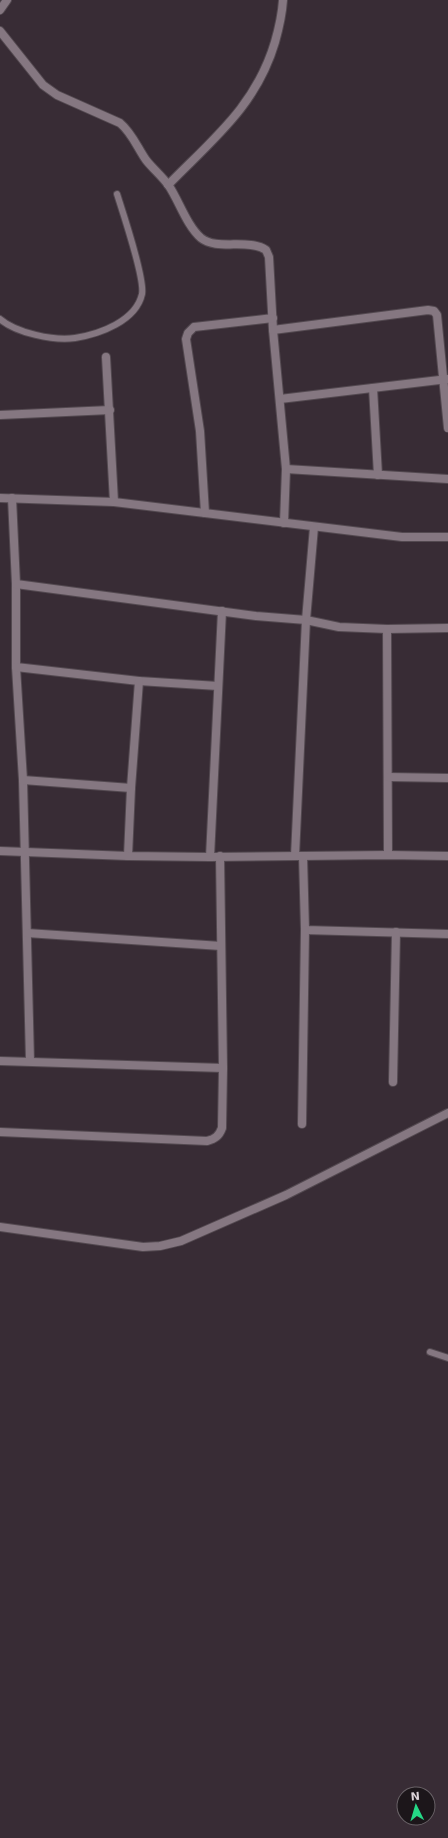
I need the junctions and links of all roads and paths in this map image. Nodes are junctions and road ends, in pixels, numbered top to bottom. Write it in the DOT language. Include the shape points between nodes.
graph roads {
  1 [pos="7,0"];
  2 [pos="283,0"];
  3 [pos="0,10"];
  4 [pos="0,31"];
  5 [pos="168,185"];
  6 [pos="117,194"];
  7 [pos="0,318"];
  8 [pos="273,318"];
  9 [pos="273,330"];
  10 [pos="106,357"];
  11 [pos="446,379"];
  12 [pos="372,388"];
  13 [pos="280,399"];
  14 [pos="110,410"];
  15 [pos="0,415"];
  16 [pos="448,428"];
  17 [pos="286,469"];
  18 [pos="378,475"];
  19 [pos="448,479"];
  20 [pos="0,498"];
  21 [pos="12,498"];
  22 [pos="114,502"];
  23 [pos="205,513"];
  24 [pos="284,523"];
  25 [pos="314,527"];
  26 [pos="448,537"];
  27 [pos="16,584"];
  28 [pos="222,611"];
  29 [pos="306,620"];
  30 [pos="448,628"];
  31 [pos="387,629"];
  32 [pos="16,667"];
  33 [pos="139,681"];
  34 [pos="218,686"];
  35 [pos="388,777"];
  36 [pos="448,778"];
  37 [pos="23,780"];
  38 [pos="131,788"];
  39 [pos="25,850"];
  40 [pos="0,851"];
  41 [pos="388,855"];
  42 [pos="128,856"];
  43 [pos="220,856"];
  44 [pos="299,856"];
  45 [pos="448,856"];
  46 [pos="210,857"];
  47 [pos="305,930"];
  48 [pos="396,932"];
  49 [pos="27,933"];
  50 [pos="448,934"];
  51 [pos="221,946"];
  52 [pos="0,1061"];
  53 [pos="30,1061"];
  54 [pos="223,1068"];
  55 [pos="393,1082"];
  56 [pos="448,1113"];
  57 [pos="302,1124"];
  58 [pos="0,1132"];
  59 [pos="0,1227"];
  60 [pos="430,1352"];
  61 [pos="448,1358"];
  1 -- 3 [label="street"];
  2 -- 5 [label="street" via="281,20 271,54 257,86 230,123"];
  4 -- 5 [label="street" via="43,85 57,95 120,123 128,130 146,160"];
  5 -- 8 [label="street" via="201,238 209,242 254,245 266,250 269,257"];
  6 -- 7 [label="lane" via="141,276 142,292 139,305 131,315 107,329 75,338 51,338 22,331"];
  8 -- 9 [label="street"];
  8 -- 23 [label="street" via="194,328 188,333 186,339 200,431"];
  9 -- 11 [label="street" via="434,311 437,315"];
  9 -- 13 [label="street"];
  10 -- 14 [label="street"];
  11 -- 12 [label="street"];
  11 -- 16 [label="street"];
  12 -- 13 [label="street"];
  12 -- 18 [label="street"];
  13 -- 17 [label="street"];
  14 -- 15 [label="street"];
  14 -- 22 [label="street"];
  17 -- 18 [label="street"];
  17 -- 24 [label="street"];
  18 -- 19 [label="street"];
  20 -- 21 [label="street"];
  21 -- 22 [label="street"];
  21 -- 27 [label="street"];
  22 -- 23 [label="street"];
  23 -- 24 [label="street"];
  24 -- 25 [label="street"];
  25 -- 26 [label="street" via="402,536"];
  25 -- 29 [label="street"];
  27 -- 28 [label="street"];
  27 -- 32 [label="street"];
  28 -- 29 [label="street"];
  28 -- 34 [label="street"];
  29 -- 31 [label="street" via="339,627"];
  29 -- 44 [label="street"];
  30 -- 31 [label="street"];
  31 -- 35 [label="street"];
  32 -- 33 [label="street"];
  32 -- 37 [label="street"];
  33 -- 34 [label="street"];
  33 -- 38 [label="street"];
  34 -- 46 [label="street"];
  35 -- 36 [label="street"];
  35 -- 41 [label="street"];
  37 -- 38 [label="street"];
  37 -- 39 [label="street"];
  38 -- 42 [label="street"];
  39 -- 40 [label="street"];
  39 -- 42 [label="street"];
  39 -- 49 [label="street"];
  41 -- 44 [label="street"];
  41 -- 45 [label="street"];
  42 -- 46 [label="street"];
  43 -- 44 [label="street"];
  43 -- 46 [label="street"];
  43 -- 51 [label="street"];
  44 -- 47 [label="street"];
  47 -- 48 [label="street"];
  47 -- 57 [label="street"];
  48 -- 50 [label="street"];
  48 -- 55 [label="street"];
  49 -- 51 [label="street"];
  49 -- 53 [label="street"];
  51 -- 54 [label="street"];
  52 -- 53 [label="street"];
  53 -- 54 [label="street"];
  54 -- 58 [label="street" via="222,1128 214,1139 207,1141"];
  56 -- 59 [label="street" via="286,1195 181,1241 143,1247"];
  60 -- 61 [label="lane"];
}
